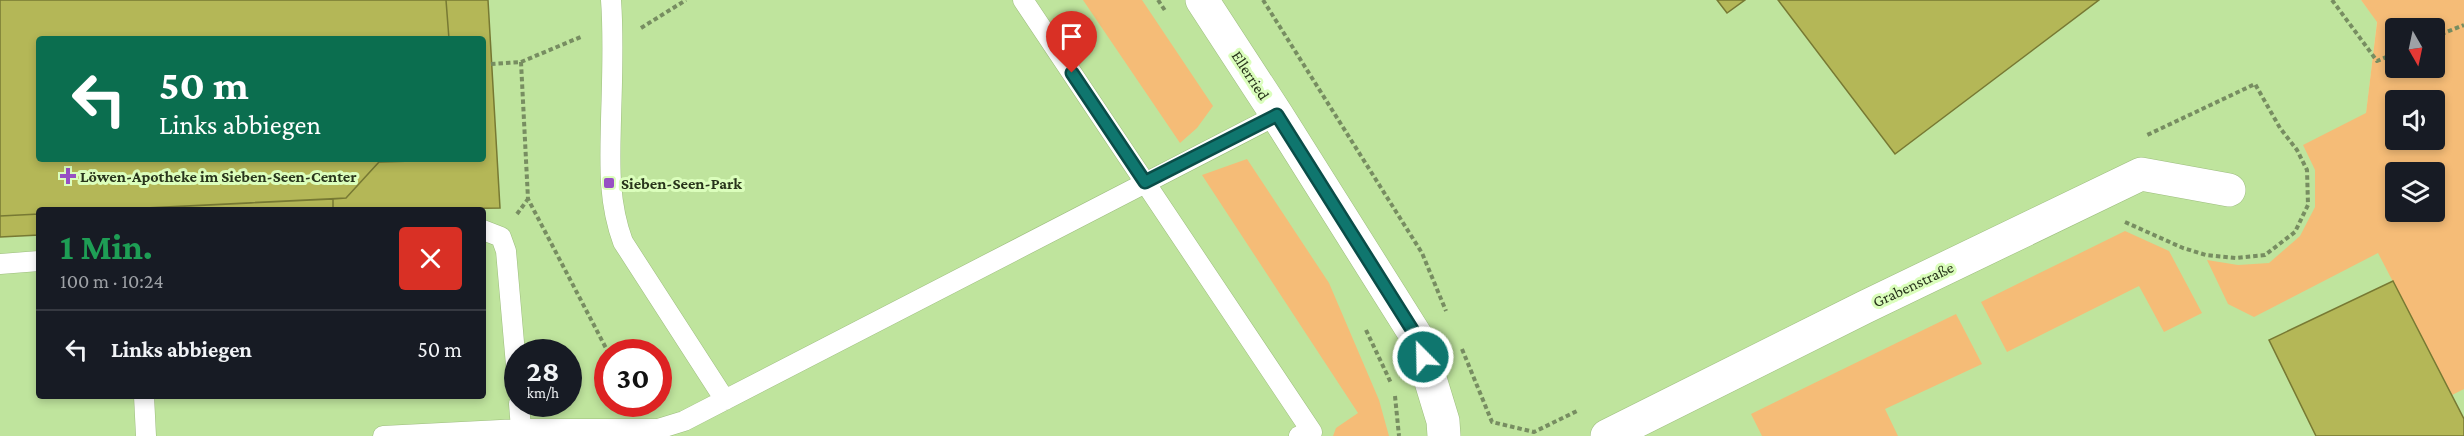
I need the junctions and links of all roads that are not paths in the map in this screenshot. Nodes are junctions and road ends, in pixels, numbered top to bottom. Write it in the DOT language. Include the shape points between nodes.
graph roads {
  1 [pos="611,0"];
  2 [pos="1023,0"];
  3 [pos="1202,0"];
  4 [pos="1277,115"];
  5 [pos="1145,182"];
  6 [pos="2229,190"];
  7 [pos="486,231"];
  8 [pos="36,261"];
  9 [pos="0,264"];
  10 [pos="514,339"];
  11 [pos="144,399"];
  12 [pos="725,400"];
  13 [pos="520,417"];
  14 [pos="521,429"];
  15 [pos="632,433"];
  16 [pos="146,436"];
  17 [pos="382,436"];
  18 [pos="1299,436"];
  19 [pos="1444,436"];
  20 [pos="1607,436"];
  1 -- 12 [label="lane" via="614,32 609,183 615,220 623,242"];
  2 -- 5 [label="lane"];
  3 -- 4 [label="street, Ellerried"];
  4 -- 5 [label="lane"];
  4 -- 19 [label="street, Ellerried" via="1418,339"];
  5 -- 12 [label="lane"];
  5 -- 18 [label="lane" via="1312,432"];
  6 -- 20 [label="street, Grabenstraße" via="2141,174"];
  7 -- 10 [label="lane" via="501,237 506,251"];
  8 -- 9 [label="lane"];
  11 -- 16 [label="lane"];
  12 -- 15 [label="lane" via="684,421"];
  13 -- 14 [label="lane"];
  14 -- 15 [label="lane"];
  14 -- 17 [label="lane"];
}
